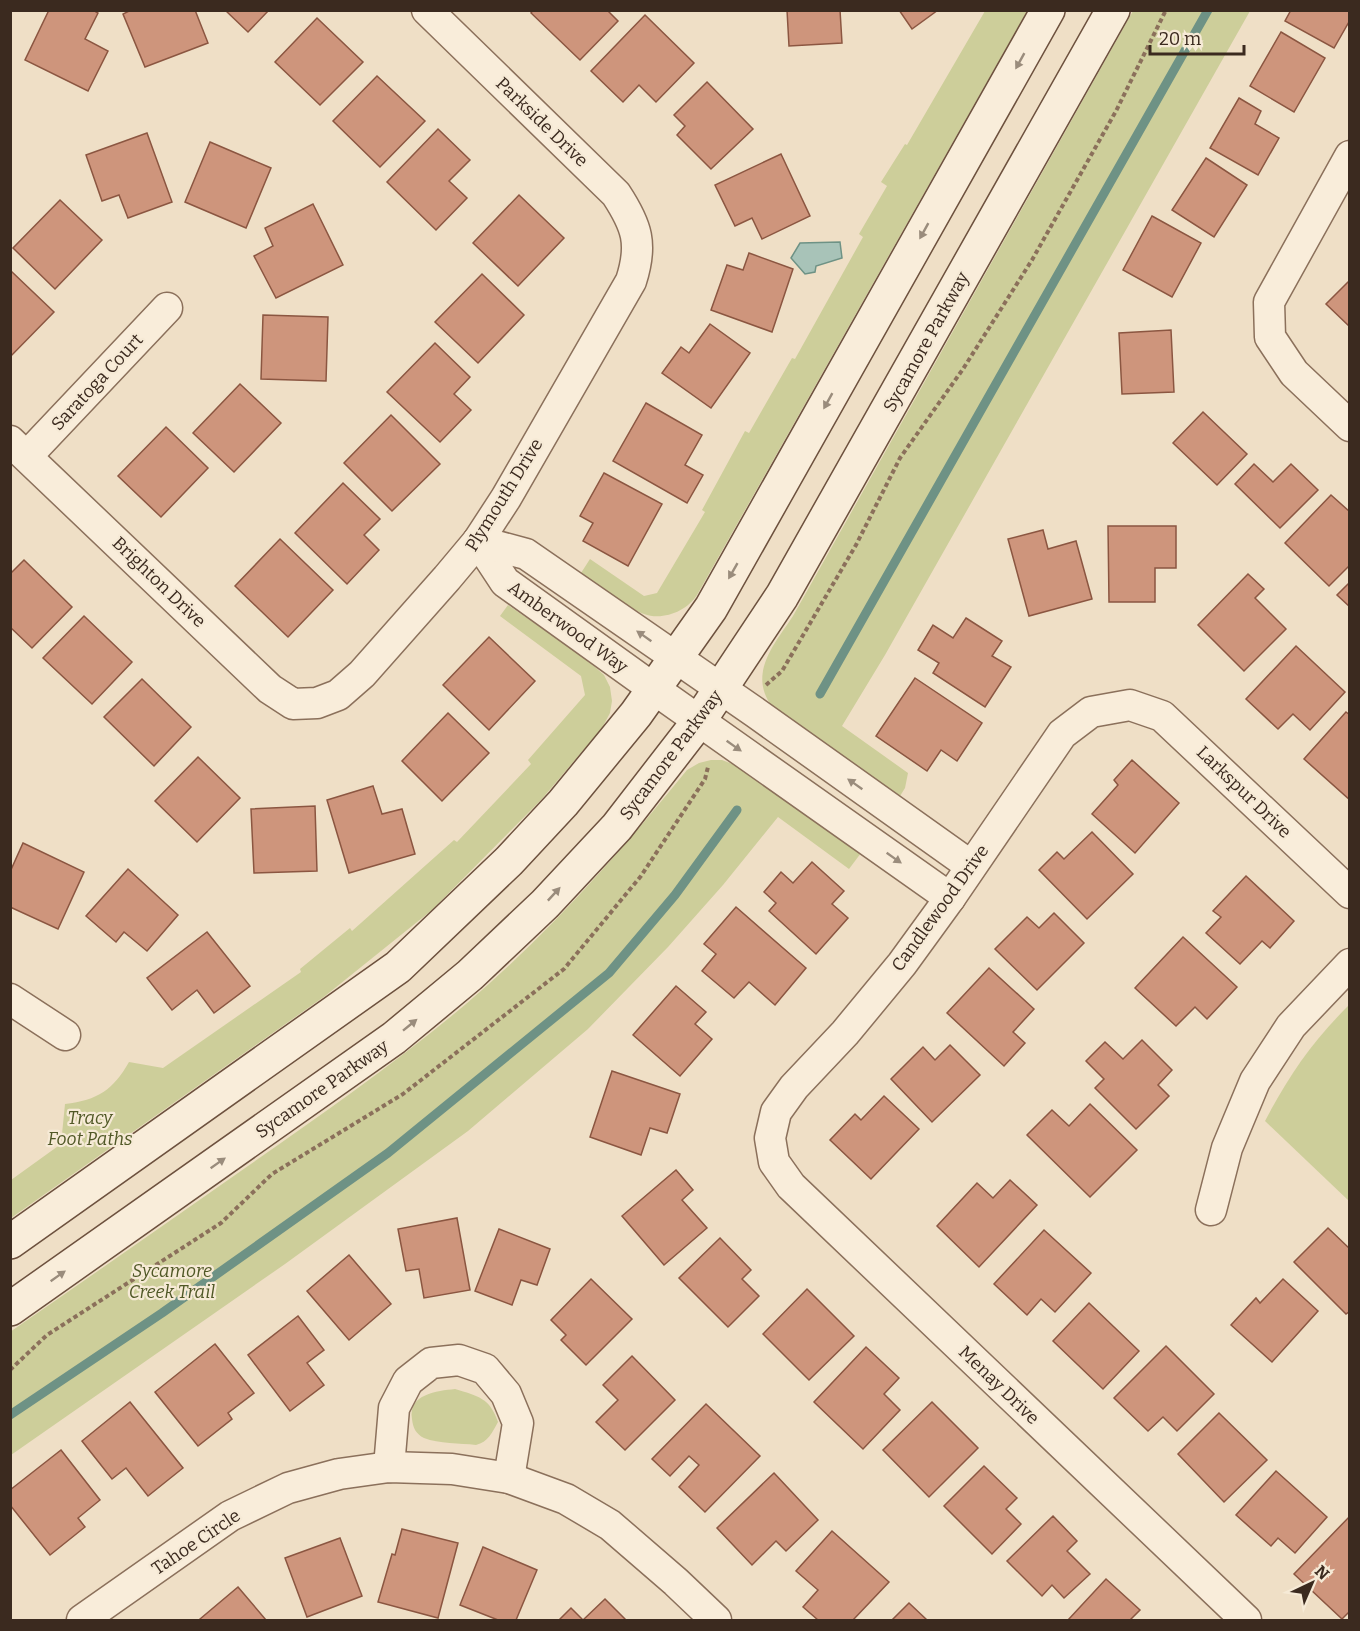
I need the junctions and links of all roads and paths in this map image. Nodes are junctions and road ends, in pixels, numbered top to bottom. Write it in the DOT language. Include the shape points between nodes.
graph roads {
  1 [pos="427,10"];
  2 [pos="1048,10"];
  3 [pos="1113,10"];
  4 [pos="1350,156"];
  5 [pos="638,247"];
  6 [pos="167,308"];
  7 [pos="1350,426"];
  8 [pos="19,448"];
  9 [pos="478,540"];
  10 [pos="676,659"];
  11 [pos="722,689"];
  12 [pos="654,690"];
  13 [pos="317,703"];
  14 [pos="1130,705"];
  15 [pos="699,721"];
  16 [pos="971,866"];
  17 [pos="1350,893"];
  18 [pos="950,898"];
  19 [pos="1350,964"];
  20 [pos="10,999"];
  21 [pos="65,1035"];
  22 [pos="770,1138"];
  23 [pos="1211,1210"];
  24 [pos="10,1242"];
  25 [pos="10,1309"];
  26 [pos="388,1467"];
  27 [pos="510,1478"];
  28 [pos="82,1620"];
  29 [pos="716,1620"];
  30 [pos="1246,1620"];
  1 -- 5 [label="street, Parkside Drive" via="616,195 632,218"];
  2 -- 10 [label="main road, one-way" via="735,568"];
  3 -- 11 [label="main road, Sycamore Parkway" via="782,596"];
  4 -- 7 [label="street" via="1269,302 1270,337 1294,373"];
  5 -- 9 [label="street, Plymouth Drive" via="631,281"];
  6 -- 8 [label="street, Saratoga Court"];
  8 -- 13 [label="street, Brighton Drive" via="270,689 293,704"];
  10 -- 9 [label="street, Amberwood Way, one-way" via="526,554"];
  9 -- 12 [label="street, Amberwood Way" via="505,582"];
  9 -- 13 [label="street, Plymouth Drive" via="362,674 338,695"];
  10 -- 11 [label="street, Amberwood Way"];
  10 -- 12 [label="main road"];
  11 -- 15 [label="main road, Sycamore Parkway"];
  16 -- 11 [label="street, Amberwood Way, one-way"];
  12 -- 15 [label="street, Amberwood Way"];
  12 -- 24 [label="main road" via="563,803 509,861 398,967"];
  14 -- 16 [label="street, Candlewood Drive" via="1091,712 1062,734"];
  14 -- 17 [label="street, Larkspur Drive" via="1162,716"];
  15 -- 18 [label="street, Amberwood Way, one-way"];
  25 -- 15 [label="main road, Sycamore Parkway, one-way" via="394,1038 470,975 545,904 617,827"];
  16 -- 18 [label="street, Candlewood Drive"];
  18 -- 22 [label="street, Candlewood Drive" via="902,964 794,1087 776,1112"];
  19 -- 23 [label="street" via="1291,1026 1255,1081 1227,1148"];
  20 -- 21 [label="street"];
  22 -- 30 [label="street, Menay Drive" via="774,1162 791,1185"];
  26 -- 27 [label="street, Tahoe Circle" via="452,1469"];
  26 -- 27 [label="street" via="394,1408 408,1382 431,1363 459,1360 485,1369 506,1394 518,1423"];
  26 -- 28 [label="street, Tahoe Circle" via="339,1474 288,1488 230,1516"];
  27 -- 29 [label="street, Tahoe Circle" via="566,1499 610,1525"];
}
